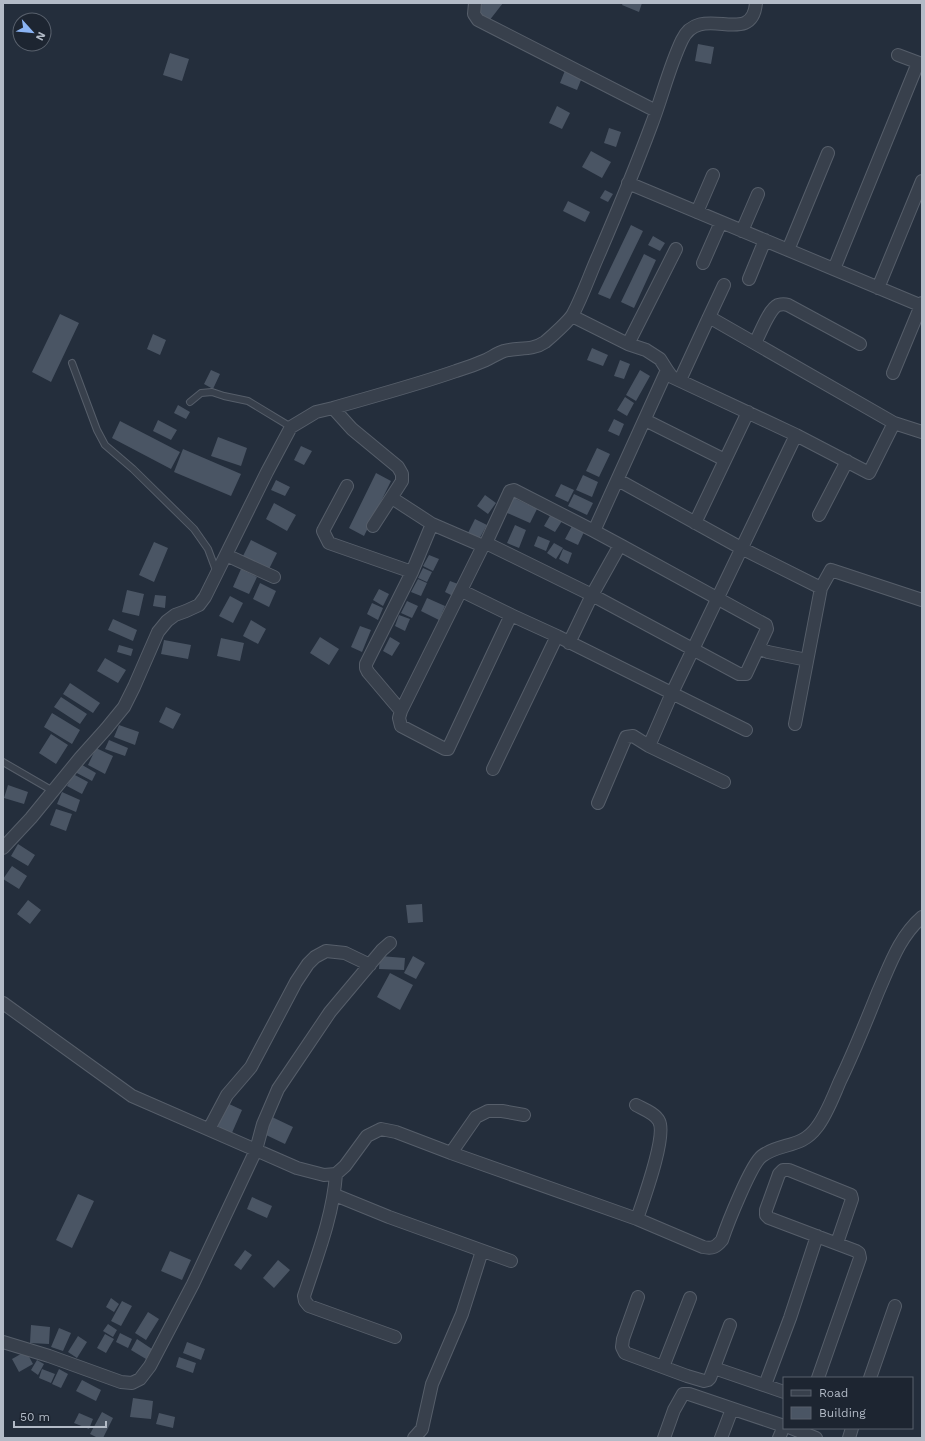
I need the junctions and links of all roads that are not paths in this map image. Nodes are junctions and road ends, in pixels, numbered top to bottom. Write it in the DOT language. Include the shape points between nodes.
graph roads {
  1 [pos="476,3"];
  2 [pos="756,3"];
  3 [pos="898,55"];
  4 [pos="920,63"];
  5 [pos="656,111"];
  6 [pos="828,153"];
  7 [pos="713,175"];
  8 [pos="922,181"];
  9 [pos="628,183"];
  10 [pos="758,194"];
  11 [pos="697,212"];
  12 [pos="721,222"];
  13 [pos="742,231"];
  14 [pos="765,240"];
  15 [pos="676,249"];
  16 [pos="788,250"];
  17 [pos="703,263"];
  18 [pos="834,270"];
  19 [pos="749,279"];
  20 [pos="724,285"];
  21 [pos="878,288"];
  22 [pos="922,305"];
  23 [pos="572,316"];
  24 [pos="709,317"];
  25 [pos="755,343"];
  26 [pos="628,344"];
  27 [pos="860,344"];
  28 [pos="72,363"];
  29 [pos="667,370"];
  30 [pos="893,373"];
  31 [pos="680,380"];
  32 [pos="190,402"];
  33 [pos="333,408"];
  34 [pos="748,412"];
  35 [pos="645,420"];
  36 [pos="894,423"];
  37 [pos="291,427"];
  38 [pos="922,432"];
  39 [pos="796,435"];
  40 [pos="725,460"];
  41 [pos="847,462"];
  42 [pos="618,480"];
  43 [pos="347,486"];
  44 [pos="392,498"];
  45 [pos="819,515"];
  46 [pos="694,523"];
  47 [pos="432,524"];
  48 [pos="373,526"];
  49 [pos="594,531"];
  50 [pos="485,544"];
  51 [pos="620,545"];
  52 [pos="741,548"];
  53 [pos="226,555"];
  54 [pos="412,572"];
  55 [pos="217,573"];
  56 [pos="274,577"];
  57 [pos="821,588"];
  58 [pos="462,590"];
  59 [pos="592,596"];
  60 [pos="717,598"];
  61 [pos="922,600"];
  62 [pos="511,615"];
  63 [pos="557,636"];
  64 [pos="569,642"];
  65 [pos="758,648"];
  66 [pos="693,649"];
  67 [pos="807,660"];
  68 [pos="672,693"];
  69 [pos="401,711"];
  70 [pos="795,724"];
  71 [pos="746,730"];
  72 [pos="649,746"];
  73 [pos="3,762"];
  74 [pos="494,769"];
  75 [pos="724,782"];
  76 [pos="53,791"];
  77 [pos="598,803"];
  78 [pos="3,848"];
  79 [pos="922,917"];
  80 [pos="390,943"];
  81 [pos="370,964"];
  82 [pos="3,1003"];
  83 [pos="636,1105"];
  84 [pos="524,1115"];
  85 [pos="209,1129"];
  86 [pos="256,1150"];
  87 [pos="451,1153"];
  88 [pos="336,1174"];
  89 [pos="335,1196"];
  90 [pos="637,1219"];
  91 [pos="817,1236"];
  92 [pos="837,1243"];
  93 [pos="482,1251"];
  94 [pos="511,1261"];
  95 [pos="638,1297"];
  96 [pos="690,1298"];
  97 [pos="895,1306"];
  98 [pos="730,1325"];
  99 [pos="395,1337"];
  100 [pos="3,1342"];
  101 [pos="663,1367"];
  102 [pos="714,1368"];
  103 [pos="818,1377"];
  104 [pos="870,1377"];
  105 [pos="704,1381"];
  106 [pos="764,1385"];
  107 [pos="783,1392"];
  108 [pos="701,1398"];
  109 [pos="732,1409"];
  110 [pos="783,1426"];
  111 [pos="783,1428"];
  112 [pos="797,1429"];
  113 [pos="414,1438"];
  114 [pos="664,1438"];
  115 [pos="721,1438"];
  116 [pos="779,1438"];
  117 [pos="816,1438"];
  1 -- 5 [label="street" via="474,14 478,20"];
  2 -- 5 [label="street" via="756,11 747,22 735,26 712,22 699,24 686,33"];
  3 -- 4 [label="street"];
  4 -- 18 [label="street"];
  5 -- 9 [label="street"];
  6 -- 16 [label="street"];
  7 -- 11 [label="street"];
  8 -- 21 [label="street"];
  9 -- 11 [label="street"];
  9 -- 23 [label="street"];
  10 -- 13 [label="street"];
  11 -- 12 [label="street"];
  12 -- 13 [label="street"];
  12 -- 17 [label="street"];
  13 -- 14 [label="street"];
  14 -- 16 [label="street"];
  14 -- 19 [label="street"];
  15 -- 26 [label="street"];
  16 -- 18 [label="street"];
  18 -- 21 [label="street"];
  20 -- 24 [label="street"];
  21 -- 22 [label="street"];
  22 -- 30 [label="street"];
  23 -- 26 [label="street"];
  23 -- 33 [label="street" via="546,341 535,347 504,351 454,372"];
  24 -- 25 [label="street"];
  24 -- 31 [label="street"];
  25 -- 27 [label="street" via="768,316 782,304"];
  25 -- 36 [label="street"];
  26 -- 29 [label="street" via="646,350 660,359"];
  28 -- 55 [label="lane" via="105,445 194,529 208,549"];
  29 -- 31 [label="street" via="672,377"];
  29 -- 35 [label="street"];
  31 -- 34 [label="street"];
  32 -- 37 [label="lane" via="201,393 212,392 248,400"];
  33 -- 37 [label="street" via="316,412"];
  33 -- 44 [label="street" via="352,429 398,467 402,480"];
  34 -- 39 [label="street"];
  34 -- 40 [label="street"];
  35 -- 40 [label="street"];
  35 -- 42 [label="street"];
  36 -- 38 [label="street"];
  36 -- 41 [label="street" via="869,473"];
  37 -- 53 [label="street"];
  39 -- 41 [label="street"];
  39 -- 52 [label="street"];
  40 -- 46 [label="street"];
  41 -- 45 [label="street"];
  42 -- 46 [label="street"];
  42 -- 49 [label="street"];
  43 -- 54 [label="street" via="323,531 329,543"];
  44 -- 47 [label="street"];
  44 -- 48 [label="street"];
  46 -- 52 [label="street"];
  47 -- 50 [label="street"];
  47 -- 54 [label="street"];
  49 -- 50 [label="street" via="512,490 508,493"];
  49 -- 51 [label="street"];
  50 -- 58 [label="street"];
  50 -- 59 [label="street"];
  51 -- 59 [label="street"];
  51 -- 60 [label="street"];
  52 -- 57 [label="street"];
  52 -- 60 [label="street"];
  53 -- 55 [label="street"];
  53 -- 56 [label="street"];
  54 -- 69 [label="street" via="366,664 366,668"];
  55 -- 76 [label="street" via="199,605 175,615 158,632 124,707"];
  57 -- 61 [label="street" via="831,570"];
  57 -- 67 [label="street"];
  58 -- 62 [label="street"];
  58 -- 69 [label="street"];
  59 -- 64 [label="street"];
  59 -- 66 [label="street"];
  60 -- 65 [label="street" via="766,625 767,629"];
  60 -- 66 [label="street"];
  62 -- 63 [label="street"];
  62 -- 69 [label="street" via="448,749 401,726"];
  63 -- 64 [label="street"];
  63 -- 74 [label="street"];
  64 -- 68 [label="street"];
  65 -- 66 [label="street" via="744,675"];
  65 -- 67 [label="street"];
  66 -- 68 [label="street"];
  67 -- 70 [label="street"];
  68 -- 71 [label="street"];
  68 -- 72 [label="street"];
  72 -- 75 [label="street"];
  72 -- 77 [label="street" via="633,736 626,737"];
  73 -- 76 [label="lane"];
  76 -- 78 [label="street"];
  79 -- 90 [label="street" via="902,940 894,955 860,1037 817,1128 806,1139 761,1156 750,1173 722,1240 716,1247 703,1247"];
  80 -- 81 [label="street"];
  81 -- 85 [label="street" via="345,952 326,951 308,964 251,1067 227,1095"];
  81 -- 86 [label="street" via="330,1012 278,1089 263,1124"];
  82 -- 85 [label="street" via="132,1096"];
  83 -- 90 [label="street" via="658,1118 660,1123 658,1149"];
  84 -- 87 [label="street" via="488,1111 476,1117"];
  85 -- 86 [label="street"];
  86 -- 88 [label="street" via="296,1168 324,1175"];
  86 -- 100 [label="street" via="193,1284 150,1366 140,1378 132,1383 121,1382"];
  87 -- 88 [label="street" via="396,1132 381,1129 367,1136"];
  87 -- 90 [label="street"];
  88 -- 89 [label="street"];
  89 -- 93 [label="street"];
  89 -- 99 [label="street" via="304,1301 309,1306"];
  91 -- 92 [label="street"];
  91 -- 92 [label="street" via="766,1215 779,1174 783,1170 789,1170 851,1195 852,1199"];
  91 -- 106 [label="street" via="790,1318"];
  92 -- 103 [label="street" via="856,1251 860,1258"];
  93 -- 94 [label="street"];
  93 -- 113 [label="street" via="462,1314 432,1384 422,1429"];
  95 -- 101 [label="street" via="622,1347 625,1353"];
  96 -- 101 [label="street"];
  97 -- 104 [label="street"];
  98 -- 102 [label="street"];
  101 -- 105 [label="street"];
  102 -- 105 [label="street" via="710,1378"];
  102 -- 106 [label="street"];
  105 -- 108 [label="street"];
  106 -- 107 [label="street"];
  108 -- 109 [label="street"];
  108 -- 114 [label="street" via="683,1394"];
  109 -- 110 [label="street"];
  109 -- 115 [label="street"];
  111 -- 116 [label="street"];
  112 -- 117 [label="street"];
}
